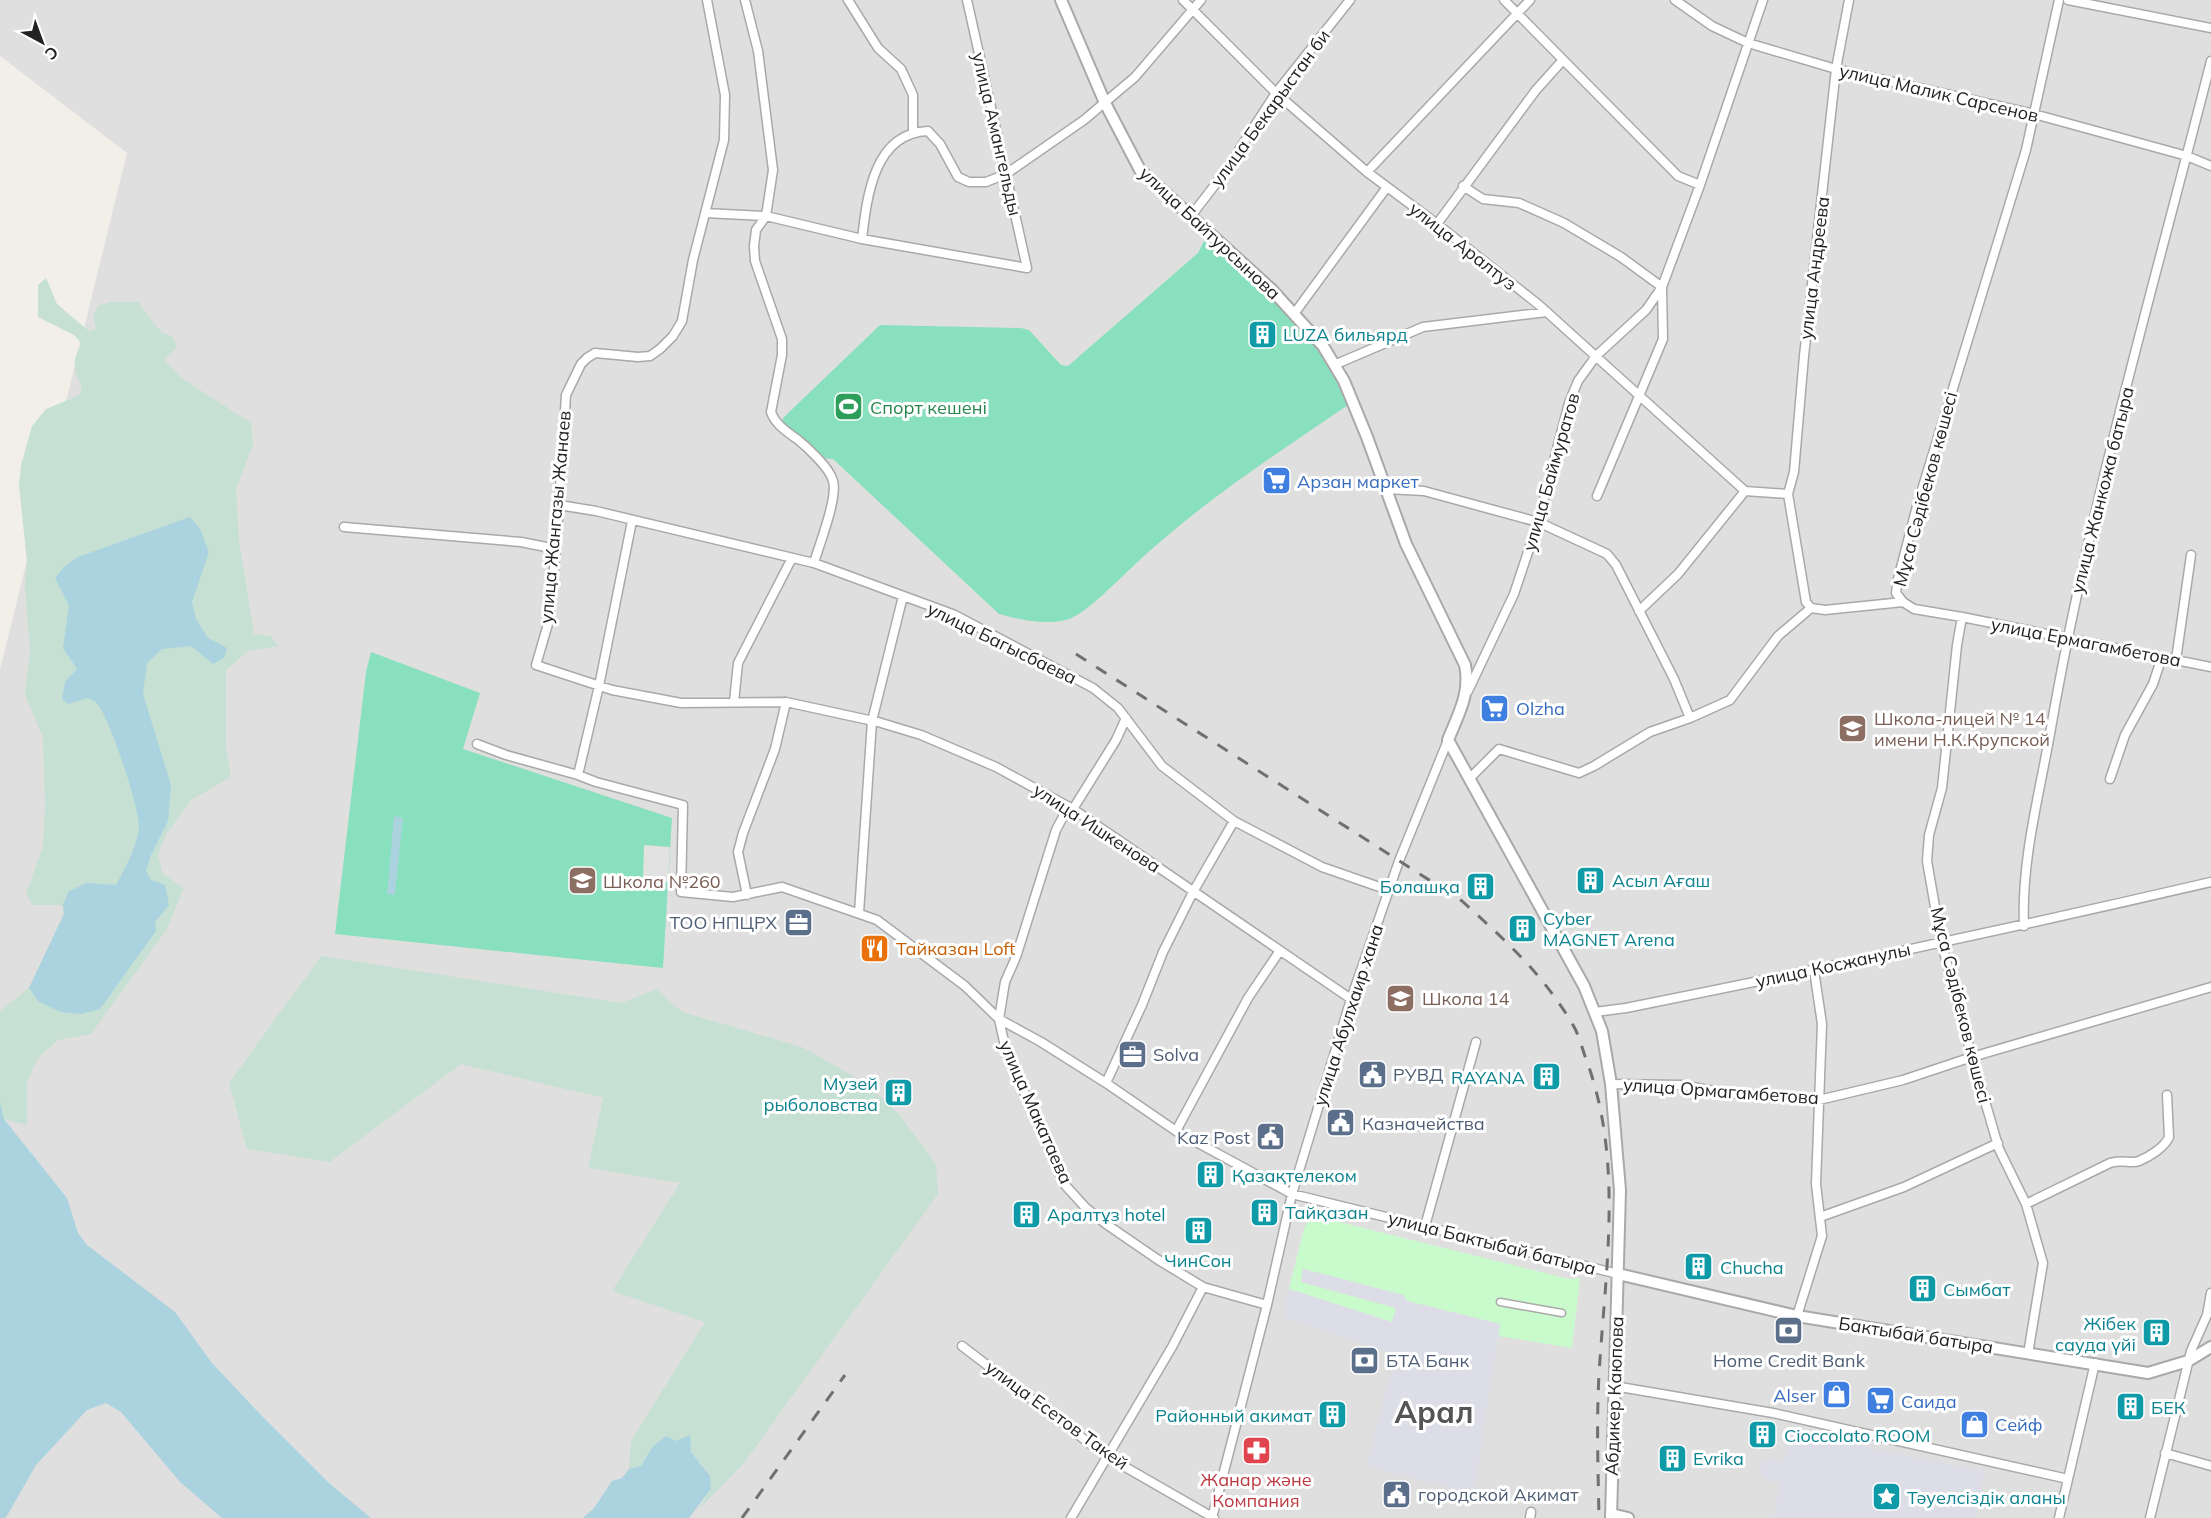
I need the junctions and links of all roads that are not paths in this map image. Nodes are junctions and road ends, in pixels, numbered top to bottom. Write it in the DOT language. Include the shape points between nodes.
graph roads {
  1 [pos="707,0"];
  2 [pos="745,0"];
  3 [pos="848,0"];
  4 [pos="967,0"];
  5 [pos="1061,0"];
  6 [pos="1183,0"];
  7 [pos="1201,0"];
  8 [pos="1350,0"];
  9 [pos="1504,0"];
  10 [pos="1530,0"];
  11 [pos="1675,0"];
  12 [pos="1763,0"];
  13 [pos="1849,0"];
  14 [pos="2059,0"];
  15 [pos="2068,0"];
  16 [pos="1192,11"];
  17 [pos="1517,14"];
  18 [pos="2211,28"];
  19 [pos="1748,43"];
  20 [pos="1563,60"];
  21 [pos="2211,61"];
  22 [pos="1836,69"];
  23 [pos="1276,93"];
  24 [pos="1105,103"];
  25 [pos="2034,114"];
  26 [pos="913,132"];
  27 [pos="2187,156"];
  28 [pos="2211,166"];
  29 [pos="1366,171"];
  30 [pos="1006,174"];
  31 [pos="1700,185"];
  32 [pos="1463,186"];
  33 [pos="1387,187"];
  34 [pos="705,213"];
  35 [pos="766,216"];
  36 [pos="1191,216"];
  37 [pos="1437,224"];
  38 [pos="861,239"];
  39 [pos="1662,287"];
  40 [pos="1547,312"];
  41 [pos="1294,314"];
  42 [pos="1596,356"];
  43 [pos="1334,364"];
  44 [pos="1639,394"];
  45 [pos="1386,489"];
  46 [pos="1745,491"];
  47 [pos="1788,494"];
  48 [pos="1597,496"];
  49 [pos="558,505"];
  50 [pos="632,521"];
  51 [pos="1538,522"];
  52 [pos="344,527"];
  53 [pos="556,549"];
  54 [pos="2191,555"];
  55 [pos="792,558"];
  56 [pos="814,563"];
  57 [pos="903,596"];
  58 [pos="1903,602"];
  59 [pos="1811,608"];
  60 [pos="1639,611"];
  61 [pos="1962,617"];
  62 [pos="2067,638"];
  63 [pos="2162,657"];
  64 [pos="2176,660"];
  65 [pos="536,665"];
  66 [pos="2211,667"];
  67 [pos="599,686"];
  68 [pos="1467,693"];
  69 [pos="734,702"];
  70 [pos="786,702"];
  71 [pos="1126,718"];
  72 [pos="1690,718"];
  73 [pos="872,721"];
  74 [pos="1448,740"];
  75 [pos="477,744"];
  76 [pos="578,775"];
  77 [pos="1470,779"];
  78 [pos="2110,779"];
  79 [pos="1073,809"];
  80 [pos="1234,821"];
  81 [pos="1398,861"];
  82 [pos="2211,882"];
  83 [pos="1388,890"];
  84 [pos="1193,892"];
  85 [pos="747,895"];
  86 [pos="859,913"];
  87 [pos="2024,926"];
  88 [pos="1941,941"];
  89 [pos="1279,952"];
  90 [pos="1814,970"];
  91 [pos="2211,987"];
  92 [pos="1351,999"];
  93 [pos="1595,1012"];
  94 [pos="999,1019"];
  95 [pos="1476,1042"];
  96 [pos="1972,1057"];
  97 [pos="1106,1083"];
  98 [pos="1611,1084"];
  99 [pos="2167,1095"];
  100 [pos="1819,1100"];
  101 [pos="1176,1131"];
  102 [pos="1998,1143"];
  103 [pos="1292,1194"];
  104 [pos="2026,1204"];
  105 [pos="1820,1217"];
  106 [pos="1425,1226"];
  107 [pos="1618,1274"];
  108 [pos="1203,1287"];
  109 [pos="2211,1293"];
  110 [pos="1500,1302"];
  111 [pos="1267,1305"];
  112 [pos="1562,1313"];
  113 [pos="1797,1316"];
  114 [pos="962,1346"];
  115 [pos="2211,1347"];
  116 [pos="2028,1354"];
  117 [pos="2188,1361"];
  118 [pos="2095,1363"];
  119 [pos="1614,1386"];
  120 [pos="2166,1453"];
  121 [pos="1106,1456"];
  122 [pos="2211,1466"];
  123 [pos="2068,1479"];
  124 [pos="1611,1516"];
  125 [pos="1213,1517"];
  126 [pos="1071,1518"];
  127 [pos="1628,1518"];
  128 [pos="2059,1518"];
  129 [pos="2150,1518"];
  1 -- 34 [label="street" via="725,94 724,140"];
  2 -- 35 [label="street" via="758,51 773,170"];
  3 -- 26 [label="street" via="878,48 901,69 913,95"];
  4 -- 30 [label="street, улица Амангельды"];
  5 -- 24 [label="street, улица Байтурсынова"];
  6 -- 16 [label="street, улица Аралтуз"];
  7 -- 16 [label="street"];
  8 -- 23 [label="street, улица Бекарыстан би"];
  9 -- 17 [label="street"];
  10 -- 17 [label="street"];
  11 -- 19 [label="street, улица Малик Сарсенов" via="1712,26"];
  12 -- 19 [label="street, улица Баймуратов"];
  13 -- 22 [label="street, улица Андреева"];
  14 -- 25 [label="street, Мұса Сәдібеков көшесі"];
  15 -- 18 [label="street"];
  16 -- 23 [label="street, улица Аралтуз"];
  16 -- 24 [label="street" via="1135,77"];
  17 -- 20 [label="street"];
  17 -- 29 [label="street"];
  19 -- 22 [label="street, улица Малик Сарсенов"];
  19 -- 31 [label="street, улица Баймуратов"];
  20 -- 31 [label="street" via="1678,176"];
  20 -- 32 [label="street"];
  21 -- 27 [label="street, улица Жанкожа батыра"];
  22 -- 25 [label="street, улица Малик Сарсенов"];
  22 -- 47 [label="street, улица Андреева" via="1794,472"];
  23 -- 29 [label="street, улица Аралтуз"];
  23 -- 36 [label="street, улица Бекарыстан би"];
  24 -- 30 [label="street"];
  24 -- 36 [label="street, улица Байтурсынова" via="1140,170"];
  25 -- 27 [label="street, улица Малик Сарсенов"];
  25 -- 58 [label="street, Мұса Сәдібеков көшесі" via="1917,506 1896,592"];
  26 -- 30 [label="street" via="928,131 958,177 969,182 986,182"];
  26 -- 38 [label="street" via="895,141 880,162 867,196"];
  27 -- 28 [label="street, улица Малик Сарсенов"];
  27 -- 62 [label="street, улица Жанкожа батыра"];
  29 -- 33 [label="street, улица Аралтуз"];
  30 -- 38 [label="street, улица Амангельды" via="1027,268"];
  31 -- 39 [label="street, улица Баймуратов"];
  32 -- 37 [label="street"];
  32 -- 39 [label="street" via="1483,199 1519,203 1564,223"];
  33 -- 37 [label="street, улица Аралтуз"];
  33 -- 41 [label="street"];
  34 -- 35 [label="street"];
  34 -- 49 [label="street, улица Жангазы Жанаев" via="682,321 673,336 650,356 595,353 578,370 566,395"];
  35 -- 38 [label="street"];
  35 -- 56 [label="street" via="756,230 755,261 782,339 771,412 782,428 812,451 833,481 832,502"];
  36 -- 41 [label="street, улица Байтурсынова"];
  37 -- 40 [label="street, улица Аралтуз"];
  39 -- 42 [label="street, улица Баймуратов" via="1646,310"];
  39 -- 44 [label="street" via="1663,339"];
  40 -- 42 [label="street, улица Аралтуз"];
  40 -- 43 [label="street" via="1423,327"];
  41 -- 43 [label="street, улица Байтурсынова"];
  42 -- 44 [label="street, улица Аралтуз"];
  42 -- 51 [label="street, улица Баймуратов" via="1569,402"];
  43 -- 45 [label="street, улица Байтурсынова"];
  44 -- 46 [label="street, улица Аралтуз"];
  44 -- 48 [label="street"];
  45 -- 51 [label="street" via="1424,491"];
  45 -- 68 [label="street, улица Байтурсынова" via="1410,553 1465,665"];
  46 -- 47 [label="street"];
  46 -- 60 [label="street" via="1678,574"];
  47 -- 59 [label="street" via="1806,602"];
  49 -- 50 [label="street, улица Багысбаева"];
  49 -- 53 [label="street, улица Жангазы Жанаев"];
  50 -- 55 [label="street, улица Багысбаева"];
  50 -- 67 [label="street"];
  51 -- 60 [label="street" via="1607,554"];
  51 -- 68 [label="street, улица Баймуратов" via="1514,594"];
  52 -- 53 [label="street" via="521,542"];
  53 -- 65 [label="street, улица Жангазы Жанаев" via="548,624"];
  54 -- 64 [label="street"];
  55 -- 56 [label="street, улица Багысбаева"];
  55 -- 69 [label="street" via="738,663"];
  56 -- 57 [label="street, улица Багысбаева"];
  57 -- 71 [label="street, улица Багысбаева" via="955,615 1093,688"];
  57 -- 73 [label="street"];
  58 -- 59 [label="street"];
  58 -- 61 [label="street, Мұса Сәдібеков көшесі" via="1914,609"];
  59 -- 72 [label="street" via="1778,636 1730,700"];
  60 -- 72 [label="street"];
  61 -- 62 [label="street, улица Ермагамбетова"];
  61 -- 88 [label="street, Мұса Сәдібеков көшесі" via="1942,788 1929,835 1927,861"];
  62 -- 63 [label="street, улица Ермагамбетова"];
  62 -- 87 [label="street, улица Жанкожа батыра" via="2029,857"];
  63 -- 64 [label="street, улица Ермагамбетова"];
  63 -- 78 [label="street" via="2125,735"];
  64 -- 66 [label="street, улица Ермагамбетова"];
  65 -- 67 [label="street, улица Ишкенова"];
  67 -- 69 [label="street, улица Ишкенова" via="681,703"];
  67 -- 76 [label="street"];
  68 -- 74 [label="street, улица Баймуратов"];
  69 -- 70 [label="street, улица Ишкенова"];
  70 -- 73 [label="street, улица Ишкенова"];
  70 -- 85 [label="street" via="775,749 738,852"];
  71 -- 79 [label="street"];
  71 -- 80 [label="street, улица Багысбаева" via="1162,766"];
  72 -- 77 [label="street" via="1650,732 1579,773 1499,749"];
  73 -- 79 [label="street, улица Ишкенова" via="921,735 996,767"];
  73 -- 86 [label="street"];
  74 -- 77 [label="street, Абдикер Каюпова"];
  74 -- 81 [label="street, улица Баймуратов"];
  75 -- 76 [label="street, улица Бактыбай батыра"];
  76 -- 85 [label="street, улица Бактыбай батыра" via="683,806 681,892"];
  77 -- 93 [label="street, Абдикер Каюпова"];
  79 -- 84 [label="street, улица Ишкенова"];
  79 -- 94 [label="street" via="1056,830 1005,982"];
  80 -- 83 [label="street, улица Багысбаева" via="1322,867"];
  80 -- 84 [label="street"];
  81 -- 83 [label="street, улица Абулхаир хана"];
  82 -- 87 [label="street, улица Косжанулы"];
  83 -- 92 [label="street, улица Абулхаир хана"];
  84 -- 89 [label="street, улица Ишкенова"];
  84 -- 97 [label="street"];
  85 -- 86 [label="street, улица Бактыбай батыра" via="782,887"];
  86 -- 94 [label="street, улица Бактыбай батыра" via="877,920 930,959"];
  87 -- 88 [label="street, улица Косжанулы"];
  88 -- 90 [label="street, улица Косжанулы"];
  88 -- 96 [label="street, Мұса Сәдібеков көшесі"];
  89 -- 92 [label="street, улица Ишкенова"];
  89 -- 101 [label="street" via="1248,998"];
  90 -- 93 [label="street, улица Косжанулы"];
  90 -- 100 [label="street" via="1822,1024"];
  91 -- 96 [label="street, улица Ормагамбетова"];
  92 -- 103 [label="street, улица Абулхаир хана"];
  93 -- 98 [label="street, Абдикер Каюпова"];
  94 -- 97 [label="street, улица Бактыбай батыра"];
  94 -- 108 [label="street, улица Макатаева" via="1006,1051 1065,1185 1106,1224"];
  95 -- 106 [label="street"];
  96 -- 100 [label="street, улица Ормагамбетова" via="1904,1080"];
  96 -- 102 [label="street, Мұса Сәдібеков көшесі"];
  97 -- 101 [label="street, улица Бактыбай батыра"];
  98 -- 100 [label="street, улица Ормагамбетова" via="1681,1085 1726,1093"];
  98 -- 107 [label="street, Абдикер Каюпова" via="1620,1190"];
  99 -- 104 [label="street" via="2169,1137 2162,1147 2138,1161 2110,1163"];
  100 -- 105 [label="street" via="1816,1184"];
  101 -- 103 [label="street, улица Бактыбай батыра"];
  102 -- 104 [label="street, Мұса Сәдібеков көшесі"];
  102 -- 105 [label="street" via="1904,1187"];
  103 -- 106 [label="street, улица Бактыбай батыра"];
  103 -- 111 [label="street, улица Абулхаир хана"];
  104 -- 116 [label="street, Мұса Сәдібеков көшесі" via="2043,1263"];
  105 -- 113 [label="street" via="1822,1236"];
  106 -- 107 [label="street, улица Бактыбай батыра"];
  107 -- 113 [label="street, Бактыбай батыра"];
  107 -- 119 [label="street, Абдикер Каюпова"];
  108 -- 111 [label="street, улица Макатаева"];
  108 -- 121 [label="street"];
  109 -- 117 [label="street" via="2207,1315"];
  110 -- 112 [label="street"];
  111 -- 125 [label="street, улица Абулхаир хана"];
  113 -- 116 [label="street, Бактыбай батыра"];
  114 -- 121 [label="street, улица Есетов Такей"];
  115 -- 117 [label="street, Бактыбай батыра"];
  116 -- 118 [label="street, Бактыбай батыра"];
  117 -- 118 [label="street, Бактыбай батыра" via="2148,1373"];
  117 -- 120 [label="street"];
  118 -- 123 [label="street"];
  119 -- 123 [label="street" via="1773,1413"];
  119 -- 124 [label="street, Абдикер Каюпова"];
  120 -- 122 [label="street"];
  120 -- 129 [label="street"];
  121 -- 125 [label="street, улица Есетов Такей"];
  121 -- 126 [label="street"];
  123 -- 128 [label="street"];
  124 -- 127 [label="street"];
}
